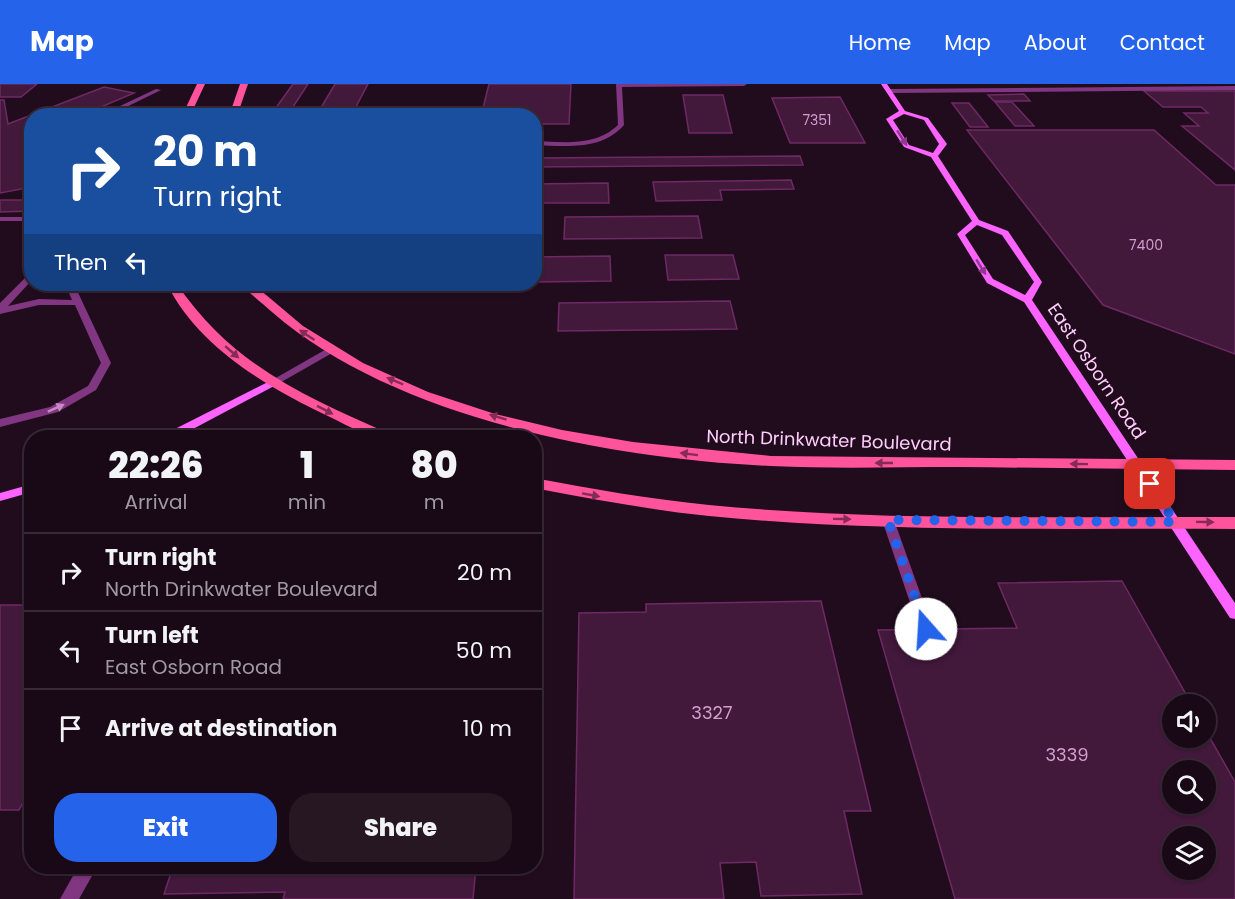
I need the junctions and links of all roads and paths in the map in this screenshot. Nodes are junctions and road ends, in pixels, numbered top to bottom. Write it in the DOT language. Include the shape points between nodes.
graph roads {
  1 [pos="201,84"];
  2 [pos="244,84"];
  3 [pos="619,84"];
  4 [pos="744,84"];
  5 [pos="884,84"];
  6 [pos="1235,88"];
  7 [pos="158,90"];
  8 [pos="889,91"];
  9 [pos="119,108"];
  10 [pos="190,108"];
  11 [pos="236,108"];
  12 [pos="903,112"];
  13 [pos="542,143"];
  14 [pos="934,156"];
  15 [pos="0,219"];
  16 [pos="24,219"];
  17 [pos="976,222"];
  18 [pos="24,283"];
  19 [pos="72,291"];
  20 [pos="177,291"];
  21 [pos="255,291"];
  22 [pos="1027,300"];
  23 [pos="78,303"];
  24 [pos="0,310"];
  25 [pos="330,350"];
  26 [pos="273,383"];
  27 [pos="0,423"];
  28 [pos="182,430"];
  29 [pos="370,430"];
  30 [pos="1137,465"];
  31 [pos="1235,465"];
  32 [pos="542,485"];
  33 [pos="24,490"];
  34 [pos="0,496"];
  35 [pos="888,520"];
  36 [pos="1175,522"];
  37 [pos="1235,522"];
  38 [pos="1235,614"];
  39 [pos="926,629"];
  40 [pos="84,874"];
  41 [pos="69,899"];
  1 -- 10 [label="main road"];
  2 -- 11 [label="main road"];
  3 -- 4 [label="street"];
  3 -- 13 [label="street" via="621,125 608,138"];
  5 -- 8 [label="main road"];
  6 -- 8 [label="street"];
  7 -- 9 [label="street"];
  8 -- 12 [label="main road"];
  12 -- 14 [label="main road" via="926,119 936,133 943,144"];
  12 -- 14 [label="main road, one-way" via="890,119 906,147"];
  14 -- 17 [label="main road"];
  15 -- 16 [label="street"];
  17 -- 22 [label="main road, East Osborn Road" via="1005,233 1038,282"];
  17 -- 22 [label="main road, East Osborn Road, one-way" via="961,234 990,281"];
  18 -- 24 [label="street"];
  19 -- 23 [label="street"];
  20 -- 26 [label="main road, one-way" via="219,341"];
  25 -- 21 [label="main road, North Drinkwater Boulevard, one-way" via="285,319"];
  22 -- 30 [label="main road, East Osborn Road"];
  23 -- 24 [label="street" via="52,300"];
  27 -- 23 [label="street, one-way" via="54,410 92,388 106,363"];
  25 -- 26 [label="street"];
  30 -- 25 [label="main road, North Drinkwater Boulevard, one-way" via="771,461 633,447 564,435 449,402"];
  26 -- 28 [label="main road"];
  26 -- 29 [label="main road, one-way"];
  30 -- 31 [label="main road, North Drinkwater Boulevard"];
  30 -- 36 [label="main road, East Osborn Road"];
  32 -- 35 [label="main road, one-way" via="647,505 721,514"];
  33 -- 34 [label="main road"];
  35 -- 36 [label="main road"];
  35 -- 39 [label="street"];
  36 -- 37 [label="main road, one-way"];
  36 -- 38 [label="main road, East Osborn Road"];
  40 -- 41 [label="street"];
}
